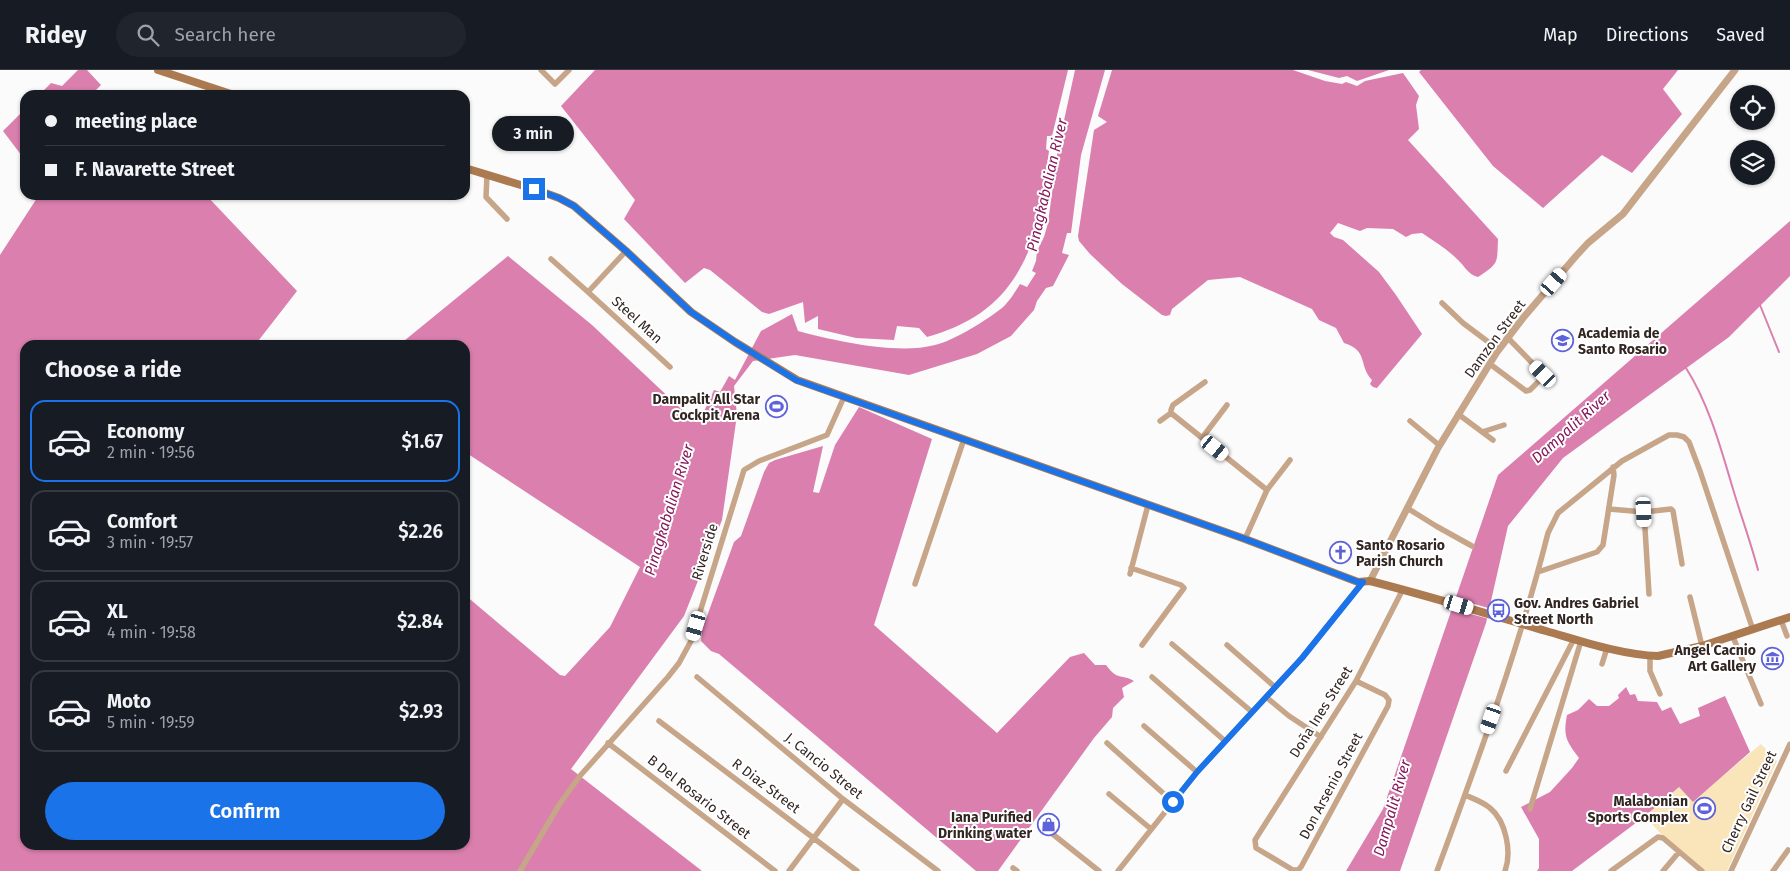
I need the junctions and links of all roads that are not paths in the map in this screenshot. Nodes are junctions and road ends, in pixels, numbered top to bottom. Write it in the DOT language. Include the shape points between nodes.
graph roads {
  1 [pos="158,70"];
  2 [pos="541,70"];
  3 [pos="569,70"];
  4 [pos="1735,70"];
  5 [pos="219,90"];
  6 [pos="470,169"];
  7 [pos="487,174"];
  8 [pos="506,219"];
  9 [pos="626,251"];
  10 [pos="551,260"];
  11 [pos="588,292"];
  12 [pos="1442,302"];
  13 [pos="1508,338"];
  14 [pos="1499,350"];
  15 [pos="1490,364"];
  16 [pos="670,367"];
  17 [pos="1205,382"];
  18 [pos="844,397"];
  19 [pos="1227,405"];
  20 [pos="1171,414"];
  21 [pos="1458,414"];
  22 [pos="1160,422"];
  23 [pos="1410,422"];
  24 [pos="1504,425"];
  25 [pos="1482,432"];
  26 [pos="1202,438"];
  27 [pos="964,439"];
  28 [pos="1493,440"];
  29 [pos="1439,445"];
  30 [pos="1290,460"];
  31 [pos="1613,467"];
  32 [pos="1267,490"];
  33 [pos="1148,505"];
  34 [pos="1407,508"];
  35 [pos="1610,509"];
  36 [pos="1644,512"];
  37 [pos="1245,539"];
  38 [pos="1472,546"];
  39 [pos="1682,564"];
  40 [pos="1538,572"];
  41 [pos="1367,581"];
  42 [pos="915,584"];
  43 [pos="1403,589"];
  44 [pos="1649,594"];
  45 [pos="1690,597"];
  46 [pos="1790,617"];
  47 [pos="1781,620"];
  48 [pos="1523,624"];
  49 [pos="1753,630"];
  50 [pos="1787,636"];
  51 [pos="1733,637"];
  52 [pos="1578,640"];
  53 [pos="1172,644"];
  54 [pos="1142,645"];
  55 [pos="1227,645"];
  56 [pos="1702,646"];
  57 [pos="1607,648"];
  58 [pos="1650,656"];
  59 [pos="1602,664"];
  60 [pos="697,677"];
  61 [pos="1152,677"];
  62 [pos="1356,681"];
  63 [pos="1275,687"];
  64 [pos="1660,694"];
  65 [pos="1266,697"];
  66 [pos="1761,704"];
  67 [pos="1252,712"];
  68 [pos="659,721"];
  69 [pos="1144,726"];
  70 [pos="1321,737"];
  71 [pos="1225,741"];
  72 [pos="608,743"];
  73 [pos="1107,743"];
  74 [pos="1790,744"];
  75 [pos="1506,771"];
  76 [pos="1197,772"];
  77 [pos="1109,794"];
  78 [pos="1466,794"];
  79 [pos="843,799"];
  80 [pos="1173,802"];
  81 [pos="1530,809"];
  82 [pos="1040,824"];
  83 [pos="1151,829"];
  84 [pos="815,838"];
  85 [pos="1254,844"];
  86 [pos="1788,850"];
  87 [pos="1679,852"];
  88 [pos="520,871"];
  89 [pos="775,871"];
  90 [pos="789,871"];
  91 [pos="857,871"];
  92 [pos="938,871"];
  93 [pos="1099,871"];
  94 [pos="1118,871"];
  95 [pos="1437,871"];
  96 [pos="1505,871"];
  97 [pos="1611,871"];
  98 [pos="1663,871"];
  99 [pos="1702,871"];
  100 [pos="1731,871"];
  101 [pos="1773,871"];
  1 -- 5 [label="main road"];
  2 -- 3 [label="street" via="555,84"];
  4 -- 13 [label="street, Damzon Street" via="1629,208 1576,256"];
  6 -- 7 [label="main road"];
  7 -- 8 [label="street" via="486,197"];
  7 -- 9 [label="main road" via="574,206"];
  9 -- 11 [label="street"];
  9 -- 18 [label="main road" via="691,312 735,342 796,380"];
  10 -- 11 [label="street, Steel Man"];
  11 -- 16 [label="street, Steel Man"];
  12 -- 14 [label="street" via="1462,323"];
  13 -- 14 [label="street, Damzon Street"];
  13 -- 15 [label="street" via="1543,377 1526,391"];
  14 -- 15 [label="street, Damzon Street"];
  15 -- 21 [label="street, Damzon Street"];
  17 -- 20 [label="street" via="1173,405"];
  18 -- 27 [label="main road"];
  18 -- 72 [label="street, Riverside" via="827,436 759,461 744,470 691,641 668,677"];
  19 -- 26 [label="street"];
  20 -- 22 [label="street"];
  20 -- 26 [label="street"];
  21 -- 25 [label="street"];
  21 -- 29 [label="street, Damzon Street"];
  23 -- 29 [label="street"];
  24 -- 25 [label="street"];
  25 -- 28 [label="street"];
  26 -- 32 [label="street"];
  27 -- 33 [label="main road"];
  27 -- 42 [label="street"];
  29 -- 34 [label="street, Damzon Street"];
  30 -- 32 [label="street"];
  31 -- 35 [label="street"];
  31 -- 40 [label="street" via="1558,513 1548,533"];
  31 -- 49 [label="street" via="1669,435 1687,439"];
  32 -- 37 [label="street"];
  33 -- 37 [label="main road"];
  33 -- 54 [label="street" via="1130,571 1184,588"];
  34 -- 38 [label="street"];
  34 -- 41 [label="street, Damzon Street"];
  35 -- 36 [label="street"];
  35 -- 40 [label="street" via="1603,545 1597,552"];
  36 -- 39 [label="street" via="1673,511"];
  36 -- 44 [label="street"];
  37 -- 41 [label="main road" via="1358,582"];
  40 -- 48 [label="street"];
  41 -- 43 [label="main road"];
  41 -- 63 [label="street"];
  43 -- 48 [label="main road"];
  43 -- 62 [label="street, Doña Ines Street"];
  45 -- 56 [label="street"];
  46 -- 47 [label="main road"];
  47 -- 49 [label="main road"];
  47 -- 50 [label="street"];
  48 -- 52 [label="main road"];
  48 -- 78 [label="street"];
  49 -- 51 [label="main road"];
  51 -- 56 [label="main road"];
  51 -- 66 [label="street"];
  52 -- 57 [label="main road"];
  52 -- 75 [label="street"];
  52 -- 81 [label="street"];
  53 -- 67 [label="street"];
  55 -- 63 [label="street"];
  56 -- 58 [label="main road"];
  57 -- 58 [label="main road"];
  57 -- 59 [label="street"];
  58 -- 64 [label="street" via="1650,671"];
  60 -- 79 [label="street, J. Cancio Street"];
  61 -- 71 [label="street"];
  62 -- 70 [label="street, Doña Ines Street"];
  62 -- 85 [label="street, Don Arsenio Street" via="1385,695 1389,700 1388,706 1301,867 1293,870"];
  63 -- 65 [label="street"];
  65 -- 67 [label="street"];
  65 -- 70 [label="street"];
  67 -- 71 [label="street"];
  68 -- 84 [label="street, R Diaz Street"];
  69 -- 76 [label="street"];
  70 -- 85 [label="street, Doña Ines Street"];
  71 -- 76 [label="street"];
  72 -- 88 [label="street" via="559,805"];
  72 -- 89 [label="street, B Del Rosario Street"];
  73 -- 80 [label="street"];
  74 -- 100 [label="street, Cherry Gail Street"];
  76 -- 80 [label="street"];
  77 -- 83 [label="street"];
  78 -- 95 [label="street"];
  78 -- 96 [label="street" via="1490,808 1498,818 1507,843"];
  79 -- 84 [label="street"];
  79 -- 92 [label="street, J. Cancio Street"];
  80 -- 83 [label="street"];
  82 -- 93 [label="street"];
  83 -- 94 [label="street"];
  84 -- 90 [label="street"];
  84 -- 91 [label="street, R Diaz Street"];
  86 -- 101 [label="street"];
  87 -- 97 [label="street" via="1663,838 1656,837"];
  87 -- 98 [label="street"];
  87 -- 99 [label="street"];
}
